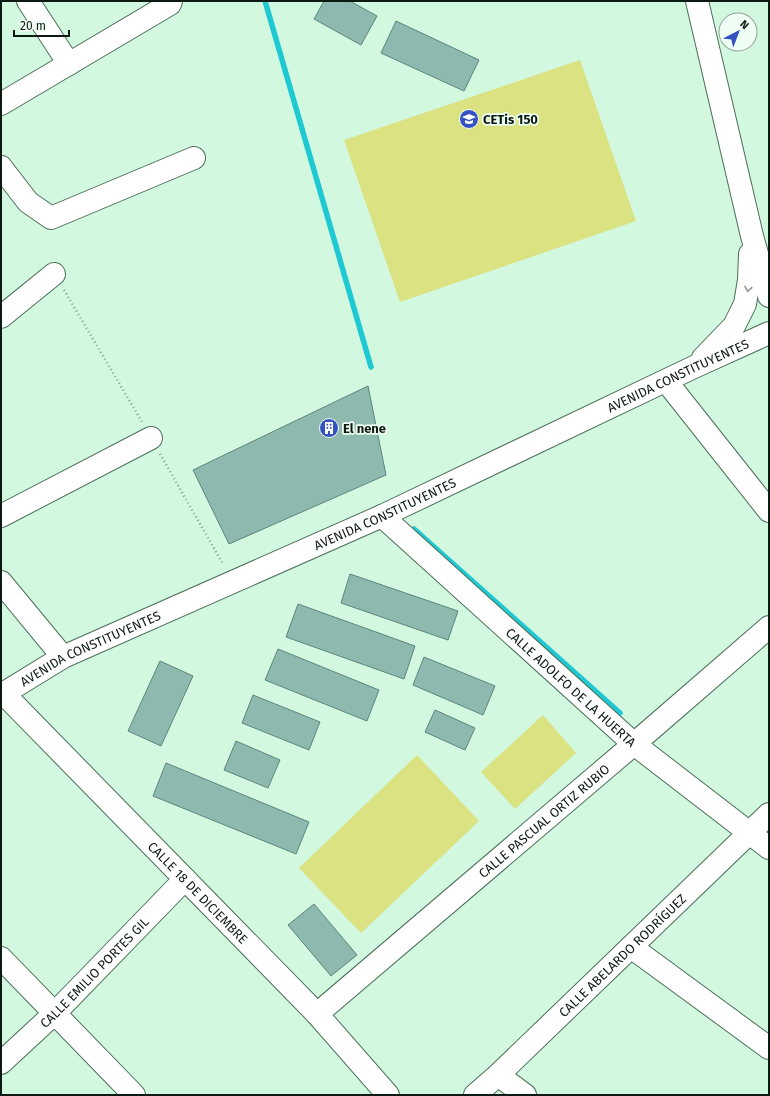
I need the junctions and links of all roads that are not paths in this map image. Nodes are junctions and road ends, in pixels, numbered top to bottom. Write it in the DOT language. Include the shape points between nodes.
graph roads {
  1 [pos="28,1"];
  2 [pos="171,1"];
  3 [pos="698,1"];
  4 [pos="69,64"];
  5 [pos="1,104"];
  6 [pos="194,158"];
  7 [pos="1,167"];
  8 [pos="752,236"];
  9 [pos="769,254"];
  10 [pos="54,274"];
  11 [pos="769,296"];
  12 [pos="1,317"];
  13 [pos="769,334"];
  14 [pos="694,367"];
  15 [pos="666,381"];
  16 [pos="151,438"];
  17 [pos="769,511"];
  18 [pos="1,516"];
  19 [pos="382,516"];
  20 [pos="1,582"];
  21 [pos="769,627"];
  22 [pos="64,657"];
  23 [pos="2,694"];
  24 [pos="634,744"];
  25 [pos="769,814"];
  26 [pos="750,832"];
  27 [pos="769,848"];
  28 [pos="185,879"];
  29 [pos="631,947"];
  30 [pos="1,958"];
  31 [pos="55,1013"];
  32 [pos="317,1014"];
  33 [pos="769,1048"];
  34 [pos="1,1063"];
  35 [pos="498,1075"];
  36 [pos="134,1095"];
  37 [pos="388,1095"];
  38 [pos="475,1095"];
  39 [pos="525,1095"];
  1 -- 4 [label="street"];
  2 -- 4 [label="street" via="170,4"];
  3 -- 8 [label="street"];
  4 -- 5 [label="street"];
  6 -- 7 [label="street" via="51,218 28,202"];
  8 -- 9 [label="street"];
  8 -- 11 [label="street"];
  8 -- 14 [label="street, one-way" via="750,280 745,304 734,326"];
  10 -- 12 [label="street"];
  13 -- 14 [label="street, AVENIDA CONSTITUYENTES"];
  14 -- 15 [label="street, AVENIDA CONSTITUYENTES"];
  15 -- 17 [label="street"];
  15 -- 19 [label="street, AVENIDA CONSTITUYENTES"];
  16 -- 18 [label="street"];
  19 -- 22 [label="street, AVENIDA CONSTITUYENTES"];
  19 -- 24 [label="street, CALLE ADOLFO DE LA HUERTA"];
  20 -- 22 [label="street"];
  21 -- 24 [label="street, CALLE PASCUAL ORTIZ RUBIO"];
  22 -- 23 [label="street, AVENIDA CONSTITUYENTES"];
  23 -- 28 [label="street, CALLE 18 DE DICIEMBRE"];
  24 -- 26 [label="street, CALLE ADOLFO DE LA HUERTA"];
  24 -- 32 [label="street, CALLE PASCUAL ORTIZ RUBIO"];
  25 -- 26 [label="street, CALLE ABELARDO RODRÍGUEZ"];
  26 -- 27 [label="street, CALLE ADOLFO DE LA HUERTA"];
  26 -- 29 [label="street, CALLE ABELARDO RODRÍGUEZ"];
  28 -- 31 [label="street, CALLE EMILIO PORTES GIL"];
  28 -- 32 [label="street, CALLE 18 DE DICIEMBRE"];
  29 -- 33 [label="street"];
  29 -- 35 [label="street, CALLE ABELARDO RODRÍGUEZ"];
  30 -- 31 [label="street"];
  31 -- 34 [label="street, CALLE EMILIO PORTES GIL"];
  31 -- 36 [label="street"];
  32 -- 37 [label="street, CALLE 18 DE DICIEMBRE"];
  35 -- 38 [label="street, CALLE ABELARDO RODRÍGUEZ"];
  35 -- 39 [label="street"];
}
